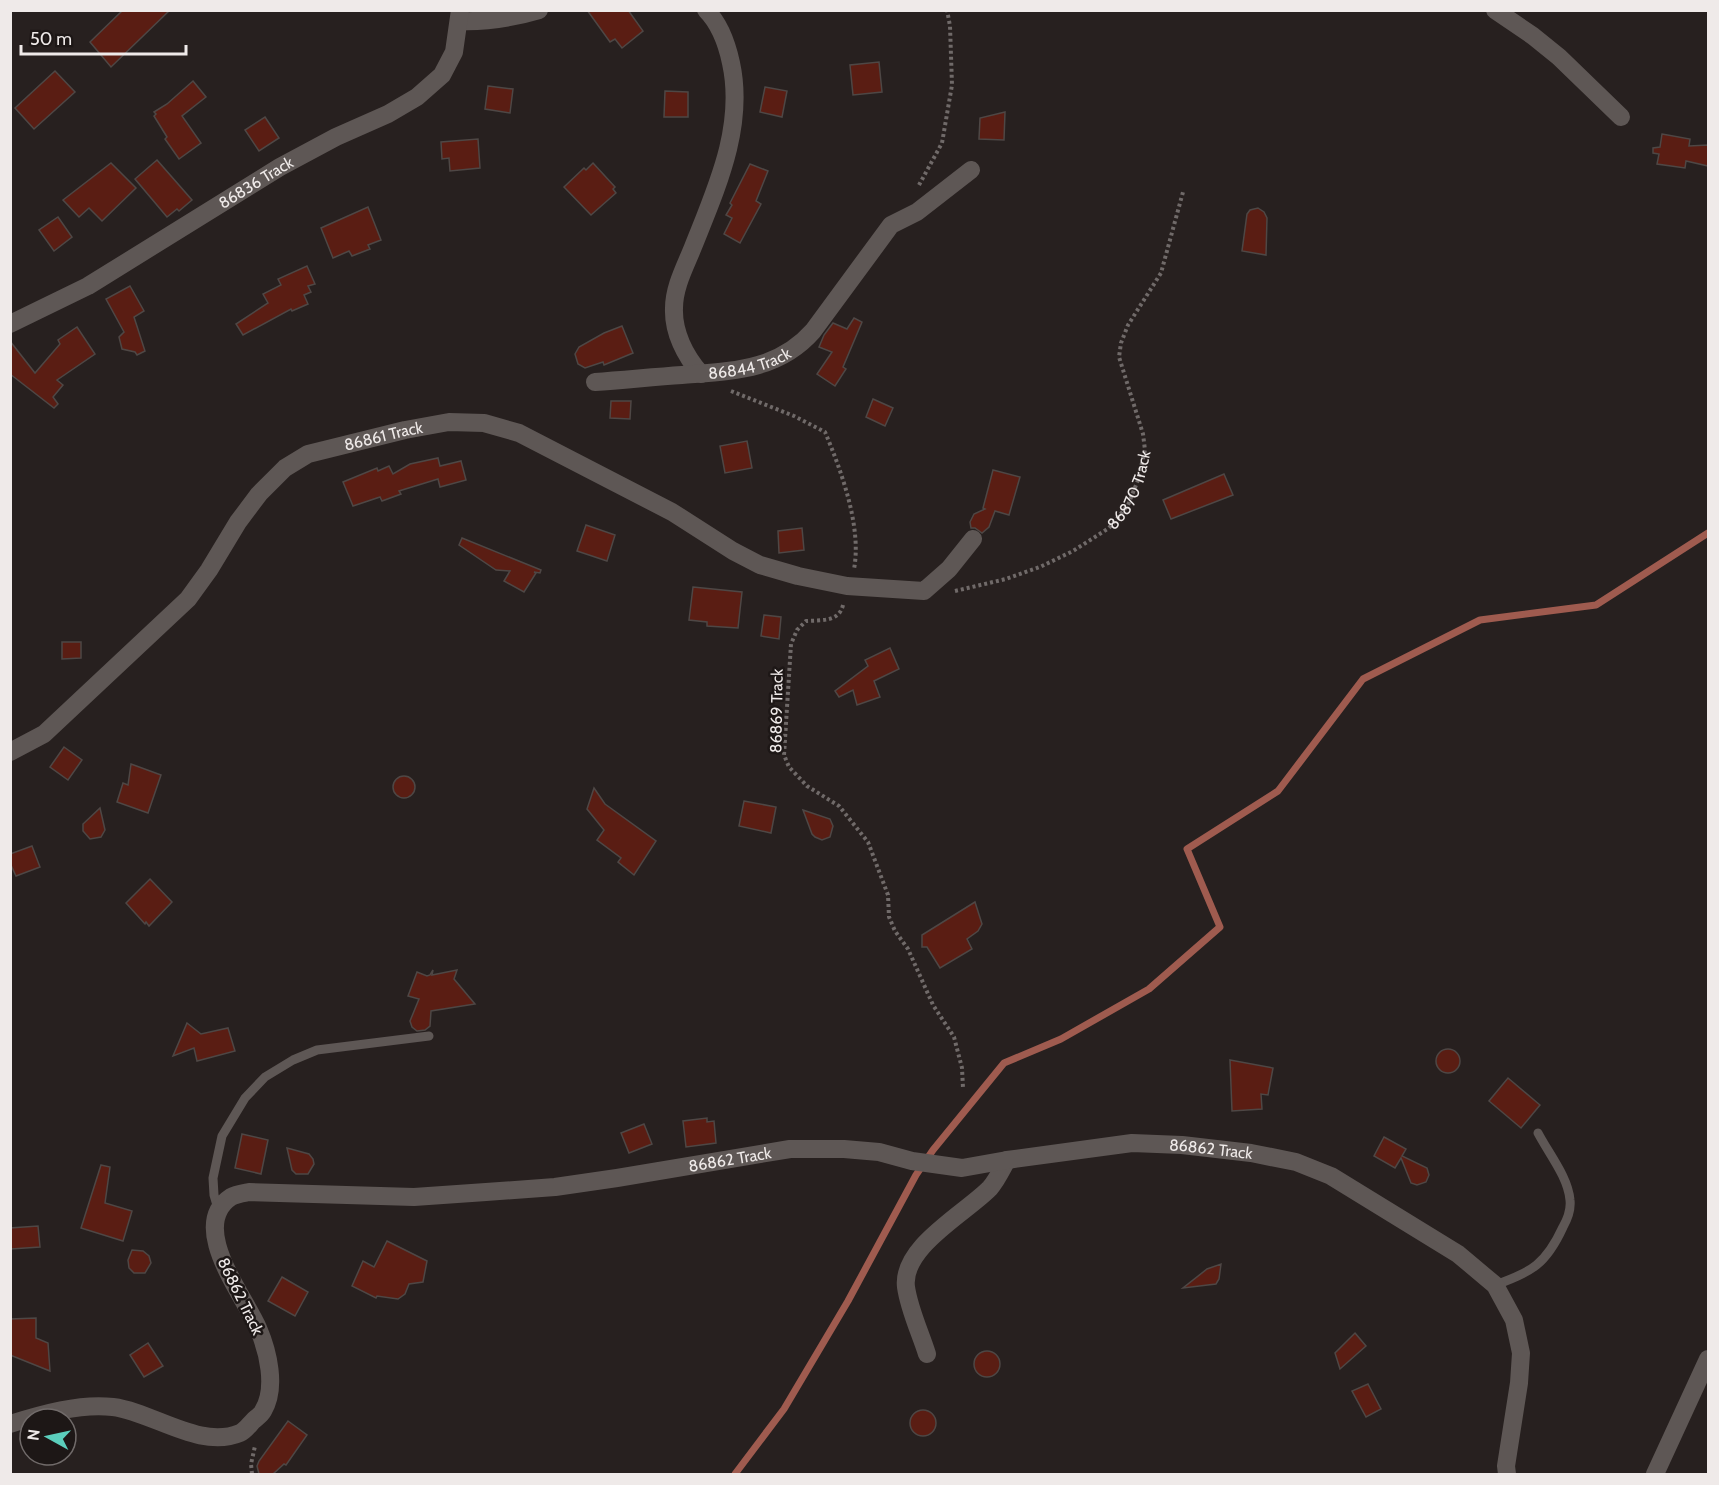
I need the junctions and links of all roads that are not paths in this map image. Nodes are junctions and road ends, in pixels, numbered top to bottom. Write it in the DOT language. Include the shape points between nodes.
graph roads {
  1 [pos="539,10"];
  2 [pos="706,10"];
  3 [pos="1495,10"];
  4 [pos="460,16"];
  5 [pos="1621,117"];
  6 [pos="971,170"];
  7 [pos="10,324"];
  8 [pos="701,374"];
  9 [pos="595,382"];
  10 [pos="973,539"];
  11 [pos="10,752"];
  12 [pos="429,1036"];
  13 [pos="1538,1133"];
  14 [pos="1007,1160"];
  15 [pos="219,1212"];
  16 [pos="1495,1285"];
  17 [pos="927,1354"];
  18 [pos="1708,1359"];
  19 [pos="10,1424"];
  20 [pos="1504,1472"];
  21 [pos="1655,1474"];
  1 -- 4 [label="street" via="484,22"];
  2 -- 8 [label="street, 86844 Track" via="727,45 735,83 735,112 716,190 677,288 674,309 682,345"];
  3 -- 5 [label="street" via="1559,57"];
  4 -- 7 [label="street, 86836 Track" via="454,52 442,75 417,97 280,167 88,286"];
  6 -- 8 [label="street, 86844 Track" via="917,212 891,225 801,345 755,366"];
  8 -- 9 [label="street"];
  10 -- 11 [label="street, 86861 Track" via="949,569 924,591 847,586 760,565 672,512 519,433 484,423 449,422 405,430 308,454 285,468 237,522 188,599 44,734"];
  12 -- 15 [label="lane" via="316,1050 265,1077 245,1098 222,1136 213,1178"];
  13 -- 16 [label="lane" via="1567,1185 1571,1203 1566,1221 1555,1245 1541,1262 1524,1275"];
  14 -- 15 [label="street, 86862 Track" via="962,1168 879,1152 790,1149 555,1187 414,1197 249,1191 231,1197"];
  14 -- 16 [label="street, 86862 Track" via="1132,1143 1182,1145 1296,1162 1330,1176 1458,1254"];
  14 -- 17 [label="street" via="992,1186 915,1253 906,1285"];
  15 -- 19 [label="street, 86862 Track" via="215,1229 219,1253 258,1327 268,1358 270,1388 263,1412 241,1433 220,1438 196,1435 114,1407 91,1406"];
  16 -- 20 [label="street, 86862 Track" via="1514,1320 1521,1353"];
  18 -- 21 [label="street"];
}
